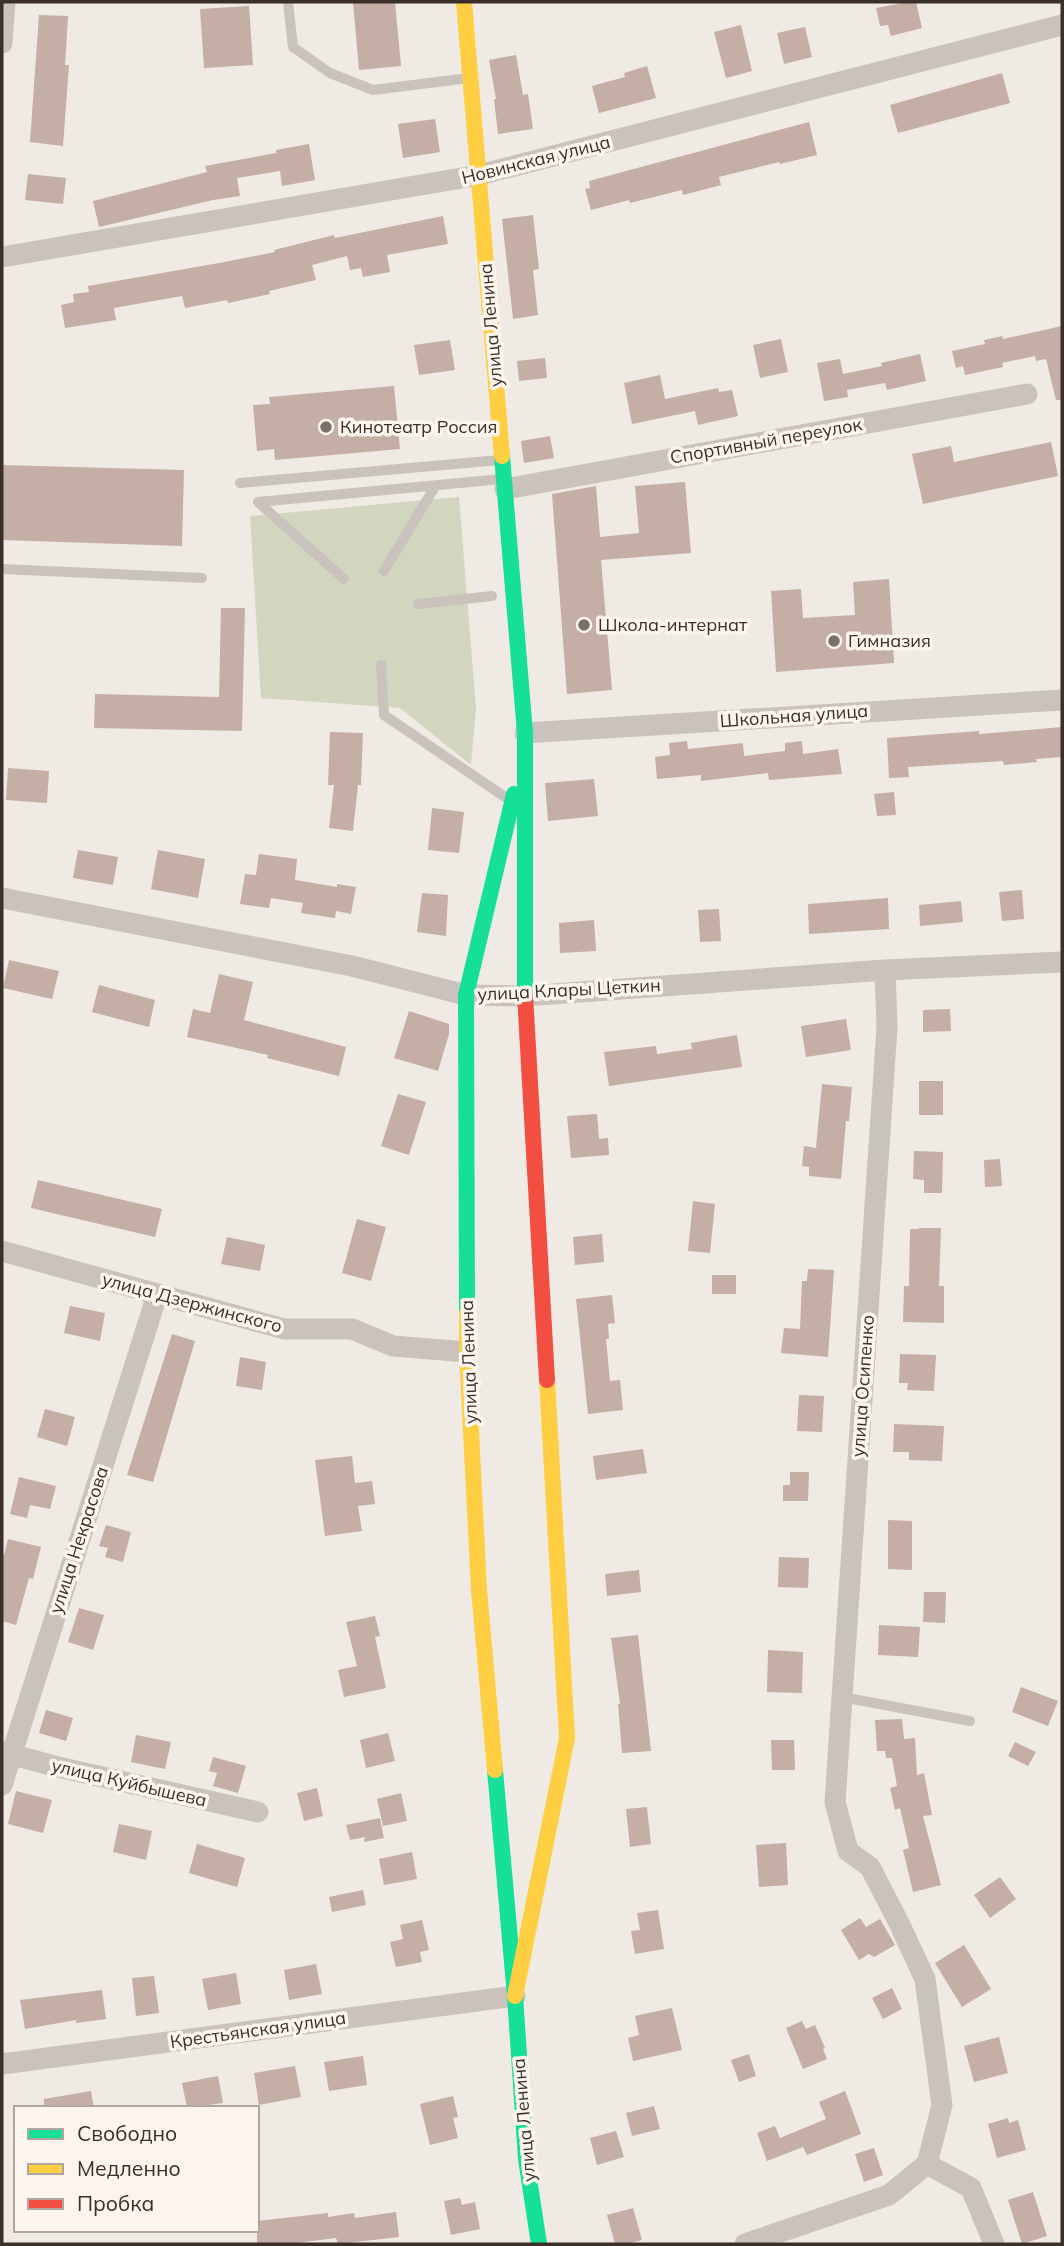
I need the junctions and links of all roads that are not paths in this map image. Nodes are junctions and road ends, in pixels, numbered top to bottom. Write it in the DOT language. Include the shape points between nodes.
graph roads {
  1 [pos="5,2"];
  2 [pos="288,2"];
  3 [pos="464,2"];
  4 [pos="1062,25"];
  5 [pos="2,43"];
  6 [pos="469,78"];
  7 [pos="479,176"];
  8 [pos="2,257"];
  9 [pos="1027,394"];
  10 [pos="503,460"];
  11 [pos="240,483"];
  12 [pos="505,484"];
  13 [pos="436,485"];
  14 [pos="2,569"];
  15 [pos="384,571"];
  16 [pos="202,578"];
  17 [pos="344,579"];
  18 [pos="492,596"];
  19 [pos="418,604"];
  20 [pos="381,665"];
  21 [pos="1062,700"];
  22 [pos="525,733"];
  23 [pos="512,801"];
  24 [pos="2,898"];
  25 [pos="1062,962"];
  26 [pos="885,970"];
  27 [pos="466,995"];
  28 [pos="525,996"];
  29 [pos="2,1251"];
  30 [pos="158,1295"];
  31 [pos="467,1352"];
  32 [pos="842,1697"];
  33 [pos="970,1721"];
  34 [pos="6,1754"];
  35 [pos="2,1785"];
  36 [pos="258,1812"];
  37 [pos="515,1996"];
  38 [pos="2,2064"];
  39 [pos="927,2164"];
  40 [pos="539,2244"];
  41 [pos="745,2244"];
  42 [pos="994,2244"];
  1 -- 5 [label="street"];
  2 -- 6 [label="lane" via="293,47 330,73 373,90"];
  3 -- 6 [label="main road, улица Ленина"];
  4 -- 7 [label="street, Новинская улица"];
  6 -- 7 [label="main road, улица Ленина"];
  7 -- 8 [label="street, Новинская улица"];
  7 -- 10 [label="main road, улица Ленина"];
  9 -- 12 [label="street, Спортивный переулок"];
  10 -- 11 [label="lane"];
  10 -- 12 [label="main road, улица Ленина"];
  12 -- 13 [label="lane"];
  12 -- 22 [label="main road, улица Ленина"];
  13 -- 15 [label="lane"];
  13 -- 17 [label="lane" via="258,502"];
  14 -- 16 [label="lane"];
  18 -- 19 [label="lane"];
  20 -- 23 [label="lane" via="384,715"];
  21 -- 22 [label="street, Школьная улица"];
  22 -- 23 [label="main road, улица Ленина"];
  22 -- 28 [label="main road, улица Ленина"];
  23 -- 27 [label="main road, улица Ленина"];
  24 -- 27 [label="street, улица Клары Цеткин" via="352,966"];
  25 -- 26 [label="street, улица Клары Цеткин"];
  26 -- 28 [label="street, улица Клары Цеткин"];
  26 -- 32 [label="street, улица Осипенко" via="887,1027"];
  27 -- 28 [label="street, улица Клары Цеткин"];
  27 -- 31 [label="main road, улица Ленина"];
  28 -- 37 [label="main road, улица Ленина" via="567,1738"];
  29 -- 30 [label="street, улица Дзержинского"];
  30 -- 31 [label="street, улица Дзержинского" via="284,1329 352,1329 393,1346"];
  30 -- 34 [label="street, улица Некрасова"];
  31 -- 37 [label="main road, улица Ленина" via="479,1590"];
  32 -- 33 [label="lane"];
  32 -- 39 [label="street, улица Осипенко" via="835,1802 848,1851 870,1867 925,1979 942,2105"];
  34 -- 35 [label="street, улица Некрасова"];
  34 -- 36 [label="street, улица Куйбышева"];
  37 -- 38 [label="street, Крестьянская улица"];
  37 -- 40 [label="main road, улица Ленина" via="526,2159"];
  39 -- 41 [label="street" via="889,2195"];
  39 -- 42 [label="street" via="971,2188"];
}
